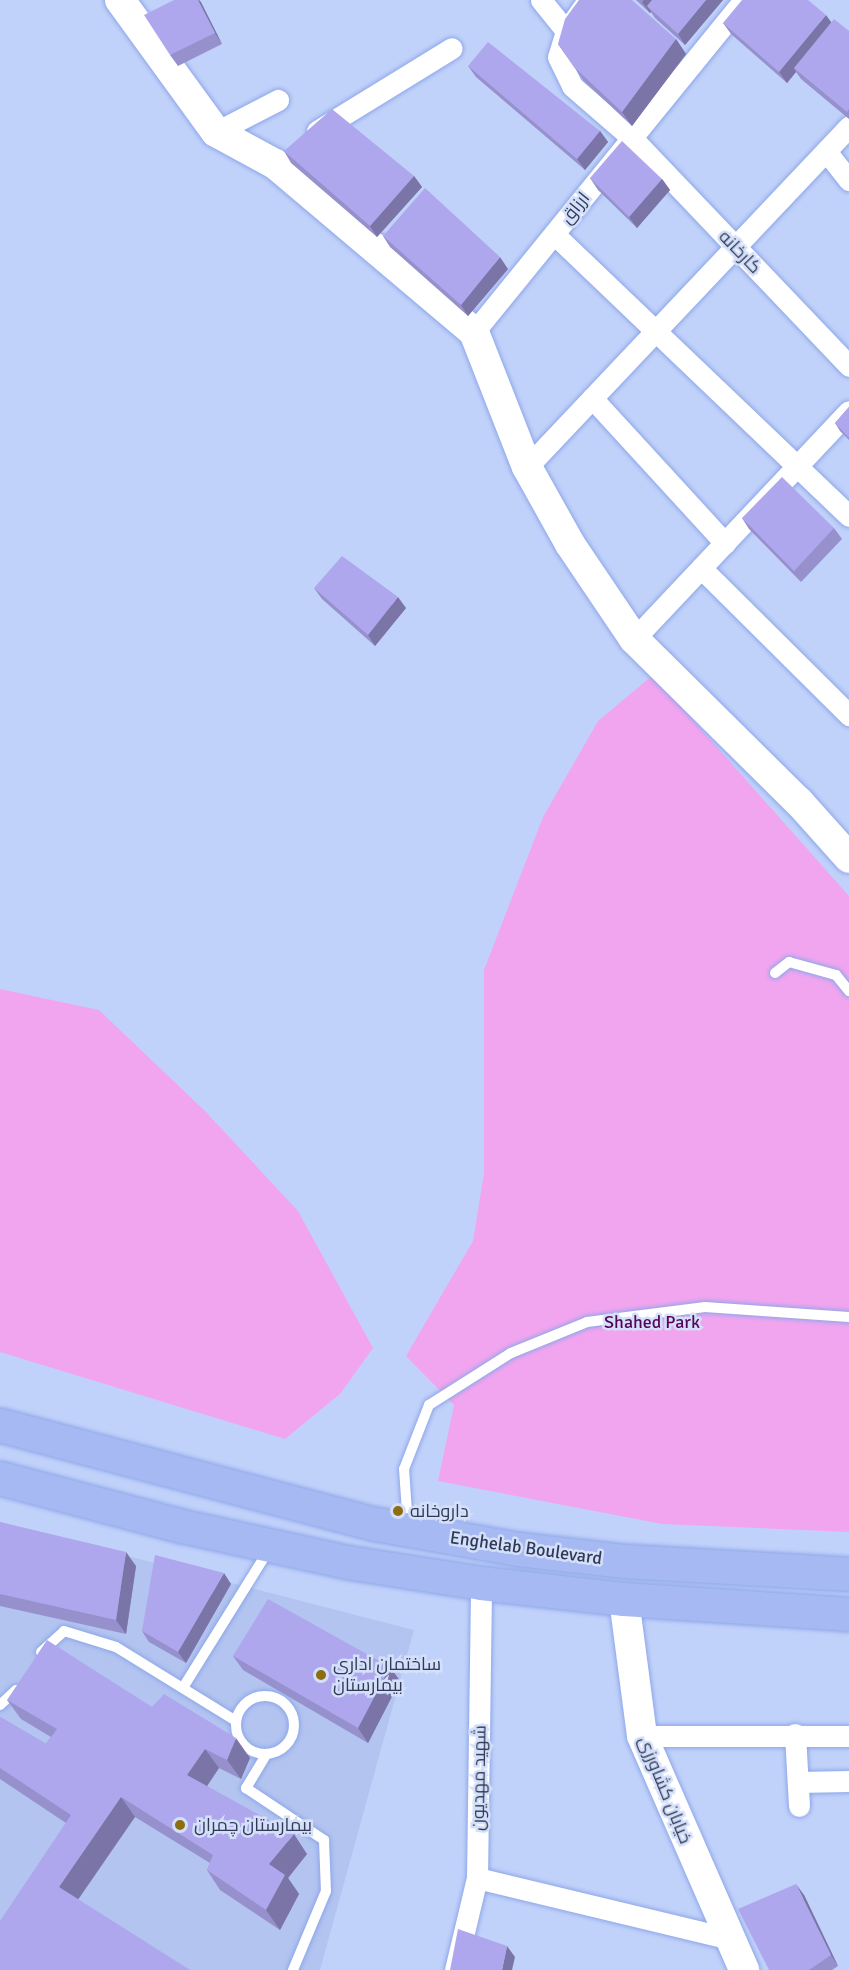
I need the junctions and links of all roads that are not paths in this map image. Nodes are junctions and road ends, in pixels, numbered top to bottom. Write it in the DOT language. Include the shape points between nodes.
graph roads {
  1 [pos="120,0"];
  2 [pos="542,0"];
  3 [pos="588,0"];
  4 [pos="744,0"];
  5 [pos="566,31"];
  6 [pos="452,48"];
  7 [pos="278,100"];
  8 [pos="849,126"];
  9 [pos="216,132"];
  10 [pos="632,138"];
  11 [pos="826,151"];
  12 [pos="289,154"];
  13 [pos="849,180"];
  14 [pos="554,234"];
  15 [pos="735,247"];
  16 [pos="656,331"];
  17 [pos="474,332"];
  18 [pos="849,366"];
  19 [pos="592,398"];
  20 [pos="849,411"];
  21 [pos="797,466"];
  22 [pos="527,467"];
  23 [pos="849,516"];
  24 [pos="725,543"];
  25 [pos="701,568"];
  26 [pos="634,639"];
  27 [pos="849,715"];
  28 [pos="849,858"];
  29 [pos="775,973"];
  30 [pos="849,991"];
  31 [pos="849,1317"];
  32 [pos="0,1425"];
  33 [pos="0,1478"];
  34 [pos="408,1530"];
  35 [pos="272,1545"];
  36 [pos="849,1574"];
  37 [pos="481,1583"];
  38 [pos="624,1599"];
  39 [pos="849,1614"];
  40 [pos="35,1662"];
  41 [pos="24,1678"];
  42 [pos="184,1686"];
  43 [pos="0,1705"];
  44 [pos="236,1721"];
  45 [pos="795,1734"];
  46 [pos="642,1736"];
  47 [pos="849,1736"];
  48 [pos="266,1755"];
  49 [pos="849,1781"];
  50 [pos="798,1782"];
  51 [pos="799,1806"];
  52 [pos="477,1878"];
  53 [pos="731,1939"];
  54 [pos="293,1970"];
  55 [pos="455,1970"];
  56 [pos="744,1970"];
  1 -- 9 [label="street" via="147,19"];
  2 -- 5 [label="street"];
  3 -- 5 [label="street"];
  4 -- 10 [label="street, ارزاق"];
  5 -- 10 [label="street, کارخانه" via="558,57 572,86"];
  6 -- 12 [label="street" via="332,119"];
  7 -- 9 [label="street"];
  8 -- 11 [label="street"];
  9 -- 12 [label="street"];
  10 -- 14 [label="street, ارزاق"];
  10 -- 15 [label="street, کارخانه"];
  11 -- 13 [label="street"];
  11 -- 15 [label="street"];
  12 -- 17 [label="street" via="388,242"];
  14 -- 16 [label="street"];
  14 -- 17 [label="street, ارزاق"];
  15 -- 16 [label="street"];
  15 -- 18 [label="street, کارخانه"];
  16 -- 19 [label="street"];
  16 -- 21 [label="street"];
  17 -- 22 [label="street"];
  19 -- 22 [label="street"];
  19 -- 24 [label="street"];
  20 -- 21 [label="street"];
  21 -- 23 [label="street"];
  21 -- 24 [label="street"];
  22 -- 26 [label="street" via="570,544"];
  24 -- 25 [label="street"];
  25 -- 26 [label="street"];
  25 -- 27 [label="street"];
  26 -- 28 [label="street" via="799,802"];
  29 -- 30 [label="lane" via="789,962 836,975"];
  31 -- 34 [label="lane" via="705,1307 587,1322 511,1353 429,1405 404,1469"];
  32 -- 34 [label="main road, Enghelab Boulevard" via="206,1482"];
  33 -- 35 [label="main road, Enghelab Boulevard"];
  34 -- 36 [label="main road, Enghelab Boulevard" via="625,1562"];
  35 -- 37 [label="main road, Enghelab Boulevard"];
  35 -- 42 [label="lane"];
  37 -- 38 [label="main road, Enghelab Boulevard"];
  37 -- 52 [label="street, شهید مهدیون"];
  38 -- 39 [label="main road, Enghelab Boulevard"];
  38 -- 46 [label="street, خیابان کشاورزی"];
  40 -- 42 [label="lane" via="45,1644 64,1630 116,1647"];
  41 -- 43 [label="lane" via="13,1696"];
  42 -- 44 [label="lane"];
  44 -- 48 [label="lane" via="240,1741"];
  44 -- 48 [label="lane" via="238,1712 251,1699 269,1696 286,1704 294,1720 291,1740 284,1748"];
  45 -- 46 [label="street"];
  45 -- 47 [label="street"];
  45 -- 50 [label="street"];
  46 -- 53 [label="street, خیابان کشاورزی"];
  48 -- 54 [label="lane" via="246,1788 324,1840 326,1891"];
  49 -- 50 [label="street"];
  50 -- 51 [label="street"];
  52 -- 53 [label="street"];
  52 -- 55 [label="street, شهید مهدیون"];
  53 -- 56 [label="street, خیابان کشاورزی"];
}
